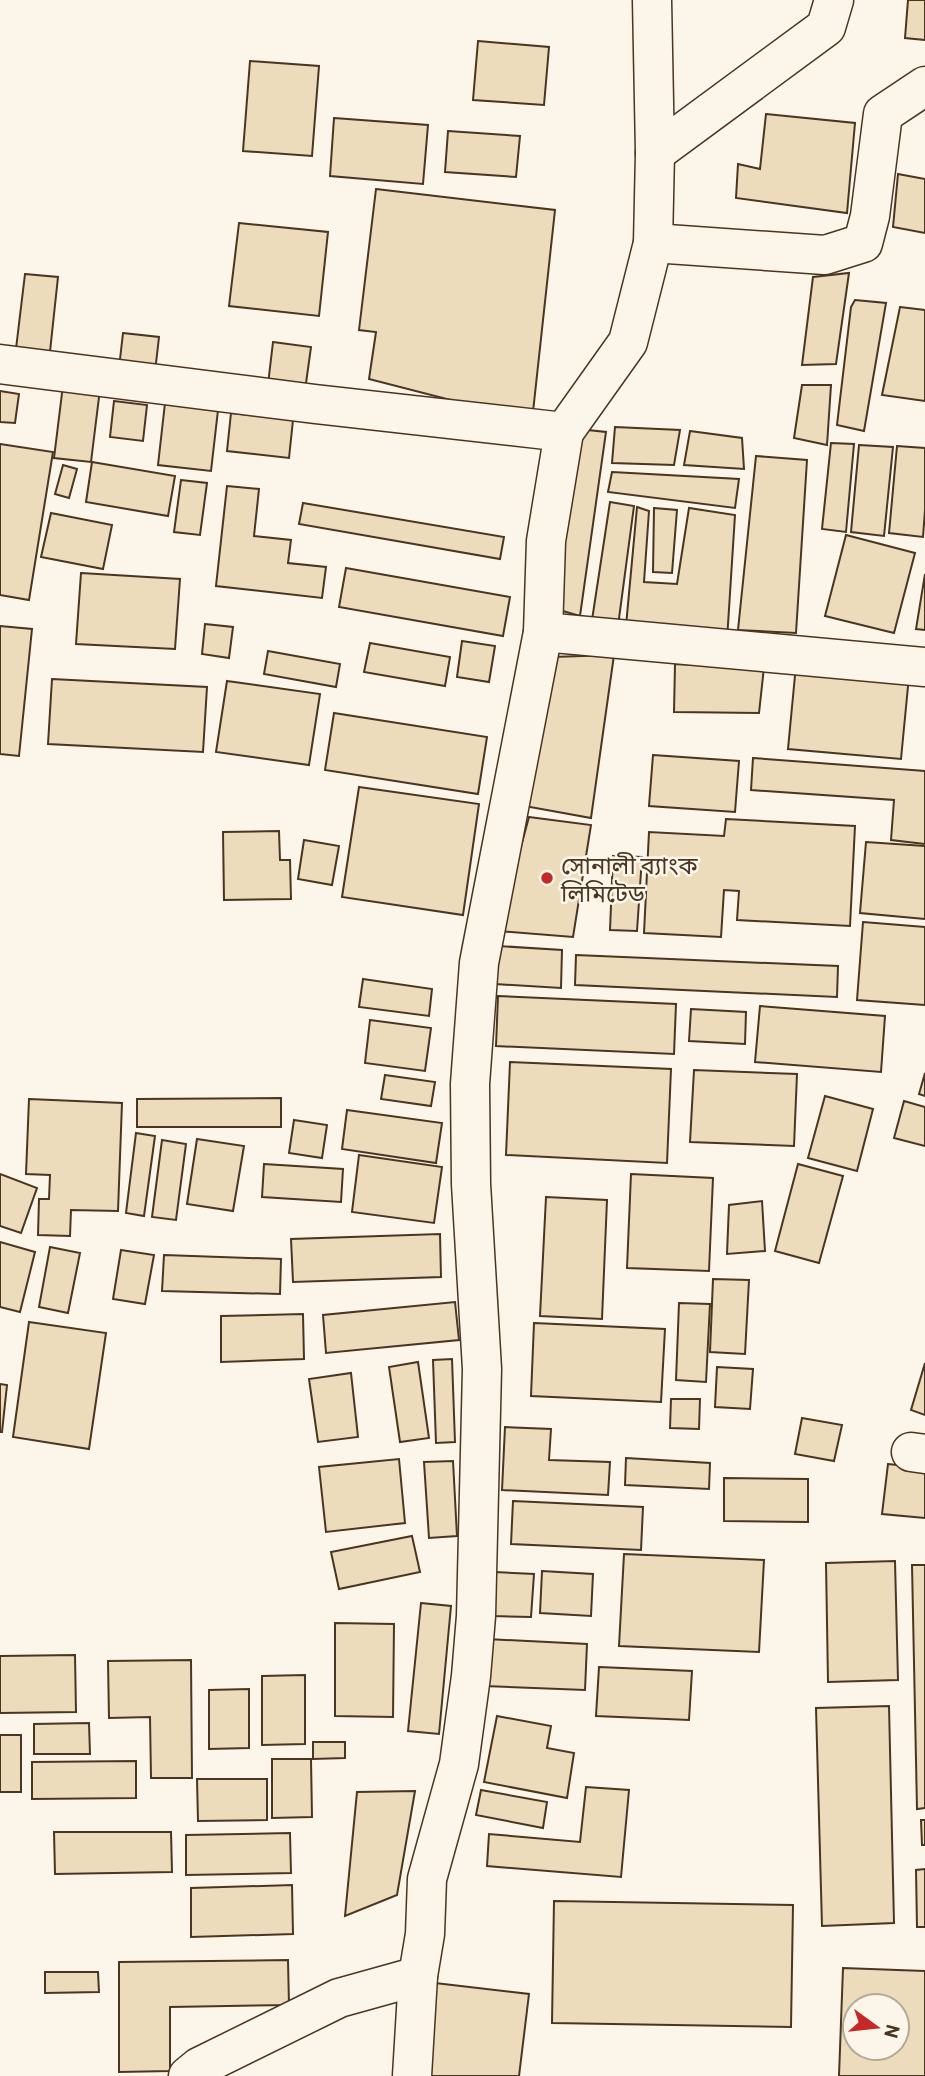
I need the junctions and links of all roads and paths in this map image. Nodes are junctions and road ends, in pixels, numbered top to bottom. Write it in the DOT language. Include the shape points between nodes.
graph roads {
  1 [pos="652,0"];
  2 [pos="834,0"];
  3 [pos="925,86"];
  4 [pos="654,153"];
  5 [pos="653,243"];
  6 [pos="0,364"];
  7 [pos="564,432"];
  8 [pos="543,632"];
  9 [pos="925,667"];
  10 [pos="418,1976"];
  11 [pos="188,2076"];
  12 [pos="412,2076"];
  1 -- 4 [label="street"];
  2 -- 4 [label="street" via="826,27"];
  3 -- 5 [label="street" via="883,114 863,243 825,256"];
  4 -- 5 [label="street"];
  5 -- 7 [label="street" via="628,342"];
  6 -- 7 [label="street"];
  7 -- 8 [label="street" via="546,541"];
  8 -- 9 [label="street"];
  8 -- 10 [label="street" via="478,963 470,1084 482,1369 476,1616 459,1764 427,1879"];
  10 -- 11 [label="street" via="339,1998"];
  10 -- 12 [label="street"];
}
